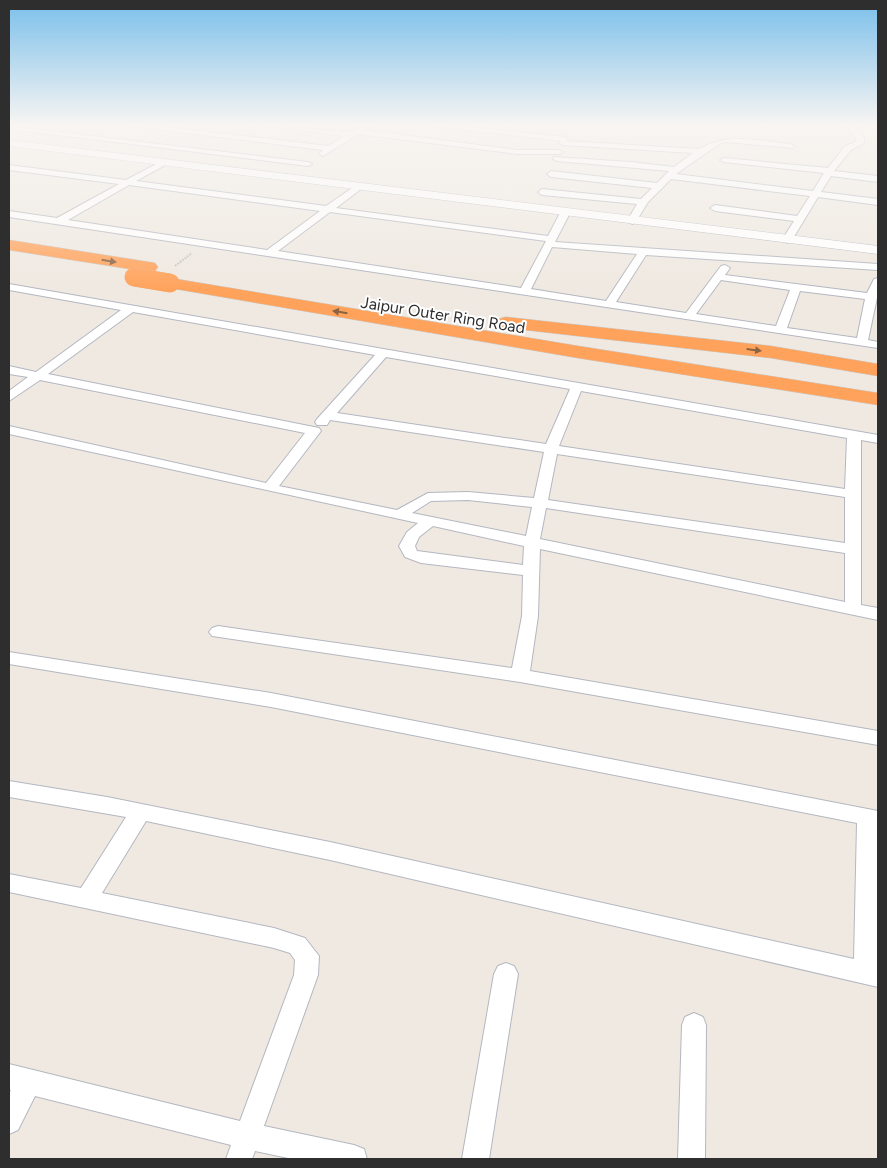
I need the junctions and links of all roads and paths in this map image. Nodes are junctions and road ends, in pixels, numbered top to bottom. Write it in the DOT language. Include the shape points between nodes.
graph roads {
  1 [pos="113,181"];
  2 [pos="128,181"];
  3 [pos="307,181"];
  4 [pos="548,181"];
  5 [pos="611,181"];
  6 [pos="666,181"];
  7 [pos="727,181"];
  8 [pos="823,181"];
  9 [pos="125,182"];
  10 [pos="661,186"];
  11 [pos="358,187"];
  12 [pos="542,192"];
  13 [pos="815,193"];
  14 [pos="643,202"];
  15 [pos="878,202"];
  16 [pos="715,208"];
  17 [pos="534,209"];
  18 [pos="327,210"];
  19 [pos="564,213"];
  20 [pos="9,214"];
  21 [pos="799,219"];
  22 [pos="632,221"];
  23 [pos="58,222"];
  24 [pos="787,240"];
  25 [pos="550,241"];
  26 [pos="9,245"];
  27 [pos="878,250"];
  28 [pos="643,252"];
  29 [pos="268,254"];
  30 [pos="9,257"];
  31 [pos="726,258"];
  32 [pos="878,266"];
  33 [pos="720,277"];
  34 [pos="178,278"];
  35 [pos="878,281"];
  36 [pos="798,286"];
  37 [pos="9,287"];
  38 [pos="524,292"];
  39 [pos="871,298"];
  40 [pos="609,304"];
  41 [pos="131,308"];
  42 [pos="689,316"];
  43 [pos="462,318"];
  44 [pos="780,330"];
  45 [pos="862,343"];
  46 [pos="878,345"];
  47 [pos="384,352"];
  48 [pos="578,352"];
  49 [pos="9,370"];
  50 [pos="878,370"];
  51 [pos="40,376"];
  52 [pos="878,383"];
  53 [pos="577,386"];
  54 [pos="9,397"];
  55 [pos="878,400"];
  56 [pos="878,412"];
  57 [pos="327,416"];
  58 [pos="9,430"];
  59 [pos="314,431"];
  60 [pos="854,435"];
  61 [pos="878,439"];
  62 [pos="551,450"];
  63 [pos="270,488"];
  64 [pos="852,494"];
  65 [pos="540,503"];
  66 [pos="400,514"];
  67 [pos="430,521"];
  68 [pos="532,542"];
  69 [pos="852,549"];
  70 [pos="532,570"];
  71 [pos="853,609"];
  72 [pos="878,614"];
  73 [pos="218,632"];
  74 [pos="9,658"];
  75 [pos="520,676"];
  76 [pos="878,738"];
  77 [pos="9,789"];
  78 [pos="141,812"];
  79 [pos="872,818"];
  80 [pos="9,884"];
  81 [pos="86,900"];
  82 [pos="506,974"];
  83 [pos="872,974"];
  84 [pos="694,1025"];
  85 [pos="19,1079"];
  86 [pos="9,1121"];
  87 [pos="243,1148"];
  88 [pos="354,1159"];
  89 [pos="475,1159"];
  90 [pos="691,1159"];
  1 -- 9 [label="street"];
  2 -- 9 [label="street"];
  3 -- 11 [label="street"];
  4 -- 12 [label="street"];
  5 -- 10 [label="street"];
  6 -- 10 [label="street"];
  7 -- 13 [label="street"];
  8 -- 13 [label="street"];
  9 -- 18 [label="street"];
  9 -- 23 [label="street"];
  10 -- 14 [label="street"];
  11 -- 17 [label="street"];
  11 -- 18 [label="street"];
  12 -- 14 [label="street"];
  12 -- 17 [label="street"];
  13 -- 15 [label="street"];
  13 -- 21 [label="street"];
  14 -- 22 [label="street"];
  16 -- 21 [label="street"];
  17 -- 19 [label="street"];
  18 -- 25 [label="street"];
  18 -- 29 [label="street"];
  19 -- 22 [label="street"];
  19 -- 25 [label="street"];
  20 -- 23 [label="street"];
  21 -- 24 [label="street"];
  22 -- 24 [label="street"];
  23 -- 29 [label="street"];
  24 -- 27 [label="street"];
  25 -- 28 [label="street"];
  25 -- 38 [label="street"];
  26 -- 34 [label="highway, Jaipur Outer Ring Road, one-way" via="149,267"];
  28 -- 31 [label="street"];
  28 -- 40 [label="street"];
  29 -- 38 [label="street"];
  30 -- 34 [label="highway, Jaipur Outer Ring Road, bridge" via="134,277"];
  31 -- 32 [label="street"];
  31 -- 33 [label="street"];
  33 -- 36 [label="street"];
  33 -- 42 [label="street"];
  34 -- 43 [label="highway, Jaipur Outer Ring Road"];
  48 -- 34 [label="highway, Jaipur Outer Ring Road, one-way"];
  35 -- 39 [label="street"];
  36 -- 39 [label="street"];
  36 -- 44 [label="street"];
  37 -- 41 [label="street"];
  38 -- 40 [label="street"];
  39 -- 45 [label="street"];
  40 -- 42 [label="street"];
  41 -- 47 [label="street"];
  41 -- 51 [label="street"];
  42 -- 44 [label="street"];
  43 -- 50 [label="highway, one-way" via="771,352"];
  43 -- 52 [label="highway, Jaipur Outer Ring Road"];
  44 -- 45 [label="street"];
  45 -- 46 [label="street"];
  47 -- 53 [label="street"];
  47 -- 57 [label="street"];
  48 -- 55 [label="highway"];
  48 -- 56 [label="highway" via="703,382"];
  49 -- 51 [label="street"];
  51 -- 54 [label="street"];
  51 -- 59 [label="street"];
  53 -- 60 [label="street"];
  53 -- 62 [label="street"];
  57 -- 59 [label="street"];
  57 -- 62 [label="street"];
  58 -- 63 [label="street"];
  59 -- 63 [label="street"];
  60 -- 61 [label="street"];
  60 -- 64 [label="street"];
  62 -- 64 [label="street"];
  62 -- 65 [label="street"];
  63 -- 66 [label="street"];
  64 -- 69 [label="street"];
  65 -- 66 [label="street" via="446,495 428,497"];
  65 -- 68 [label="street"];
  65 -- 69 [label="street"];
  66 -- 67 [label="street"];
  67 -- 68 [label="street"];
  67 -- 70 [label="street" via="412,534 407,546 411,554 421,558"];
  68 -- 70 [label="street"];
  68 -- 71 [label="street"];
  69 -- 71 [label="street"];
  70 -- 75 [label="street" via="530,616"];
  71 -- 72 [label="street"];
  73 -- 75 [label="street"];
  74 -- 79 [label="street" via="281,702"];
  75 -- 76 [label="street"];
  77 -- 78 [label="street"];
  78 -- 81 [label="street"];
  78 -- 83 [label="street" via="457,878"];
  79 -- 83 [label="street"];
  80 -- 81 [label="street"];
  81 -- 87 [label="street" via="274,938 297,945 307,956 306,975"];
  82 -- 89 [label="street"];
  84 -- 90 [label="street"];
  85 -- 86 [label="street"];
  85 -- 87 [label="street"];
  87 -- 88 [label="street"];
}
